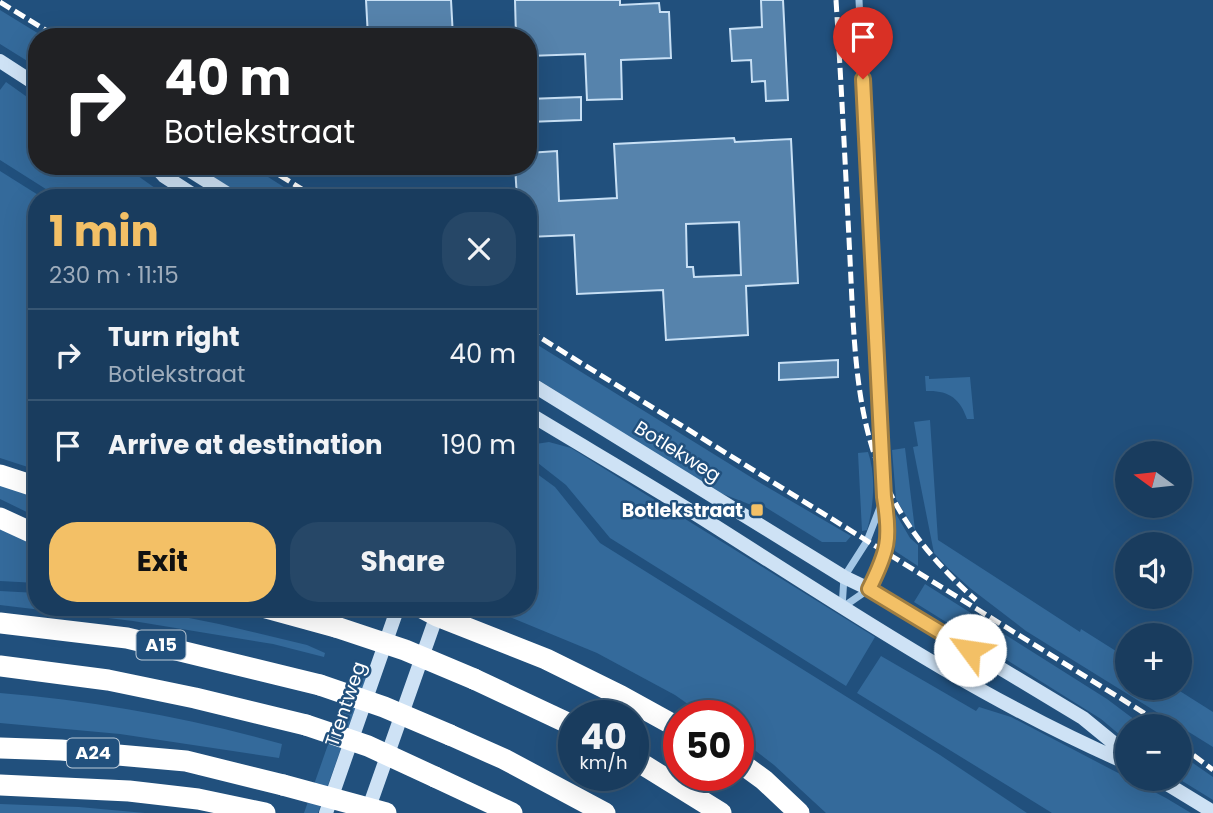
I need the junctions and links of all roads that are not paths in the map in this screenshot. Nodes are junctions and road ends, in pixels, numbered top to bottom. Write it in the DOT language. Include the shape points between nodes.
graph roads {
  1 [pos="859,0"];
  2 [pos="0,61"];
  3 [pos="28,79"];
  4 [pos="163,175"];
  5 [pos="197,175"];
  6 [pos="184,189"];
  7 [pos="220,189"];
  8 [pos="537,388"];
  9 [pos="537,418"];
  10 [pos="0,475"];
  11 [pos="28,484"];
  12 [pos="884,497"];
  13 [pos="0,518"];
  14 [pos="28,531"];
  15 [pos="844,577"];
  16 [pos="869,589"];
  17 [pos="842,608"];
  18 [pos="296,616"];
  19 [pos="395,616"];
  20 [pos="430,616"];
  21 [pos="446,616"];
  22 [pos="0,623"];
  23 [pos="0,666"];
  24 [pos="558,718"];
  25 [pos="663,719"];
  26 [pos="1115,744"];
  27 [pos="0,748"];
  28 [pos="1115,758"];
  29 [pos="649,768"];
  30 [pos="754,773"];
  31 [pos="0,785"];
  32 [pos="1179,791"];
  33 [pos="1213,812"];
  34 [pos="265,813"];
  35 [pos="326,813"];
  36 [pos="367,813"];
  37 [pos="386,813"];
  38 [pos="512,813"];
  39 [pos="605,813"];
  40 [pos="721,813"];
  41 [pos="799,813"];
  1 -- 12 [label="street"];
  2 -- 3 [label="main road"];
  4 -- 6 [label="main road"];
  5 -- 7 [label="main road"];
  8 -- 15 [label="main road, Botlekweg"];
  9 -- 17 [label="main road"];
  10 -- 11 [label="highway"];
  12 -- 15 [label="street" via="867,541"];
  12 -- 16 [label="street" via="890,529 884,559"];
  13 -- 14 [label="highway"];
  15 -- 16 [label="main road, Botlekweg"];
  15 -- 17 [label="street"];
  16 -- 17 [label="street"];
  16 -- 26 [label="main road, Botlekweg" via="1083,719"];
  17 -- 28 [label="main road" via="976,689"];
  18 -- 24 [label="highway, bridge" via="405,650"];
  19 -- 35 [label="main road, Trentweg"];
  20 -- 36 [label="main road"];
  21 -- 25 [label="highway"];
  22 -- 39 [label="highway, A15, bridge" via="127,638 320,685 450,734"];
  23 -- 38 [label="highway, A15, bridge" via="108,680 306,725 368,746"];
  27 -- 37 [label="highway, A24, bridge" via="186,761"];
  29 -- 40 [label="highway"];
  30 -- 41 [label="highway"];
  31 -- 34 [label="highway" via="130,791"];
  32 -- 33 [label="main road"];
}
